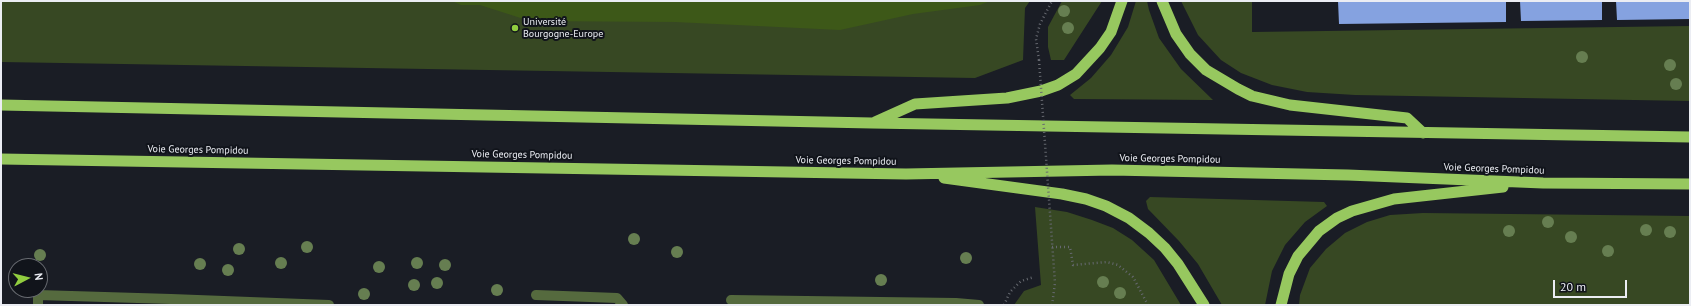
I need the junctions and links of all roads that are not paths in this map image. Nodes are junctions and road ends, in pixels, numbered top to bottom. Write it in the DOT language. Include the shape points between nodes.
graph roads {
  1 [pos="1122,1"];
  2 [pos="1162,1"];
  3 [pos="1,105"];
  4 [pos="872,123"];
  5 [pos="1424,132"];
  6 [pos="1690,137"];
  7 [pos="1,159"];
  8 [pos="906,174"];
  9 [pos="1543,183"];
  10 [pos="1690,184"];
  11 [pos="536,295"];
  12 [pos="731,300"];
  13 [pos="171,302"];
  14 [pos="38,305"];
  15 [pos="329,305"];
  16 [pos="623,305"];
  17 [pos="979,305"];
  18 [pos="1204,305"];
  19 [pos="1281,305"];
  1 -- 4 [label="highway" via="1111,32 1100,48 1076,74 1058,85 1008,98 915,104"];
  2 -- 5 [label="highway" via="1176,34 1190,54 1206,70 1238,89 1258,98 1290,105 1407,118"];
  3 -- 4 [label="highway"];
  4 -- 5 [label="highway"];
  5 -- 6 [label="highway"];
  7 -- 8 [label="highway, Voie Georges Pompidou"];
  8 -- 9 [label="highway, Voie Georges Pompidou" via="1112,170 1348,175"];
  8 -- 18 [label="highway" via="1062,194 1106,206 1129,218 1165,248"];
  9 -- 10 [label="highway, Voie Georges Pompidou"];
  9 -- 19 [label="highway" via="1394,199 1347,213 1319,231 1298,256 1289,274"];
  11 -- 16 [label="street" via="617,298"];
  12 -- 17 [label="street"];
  13 -- 14 [label="street" via="38,295"];
  13 -- 15 [label="street"];
}
